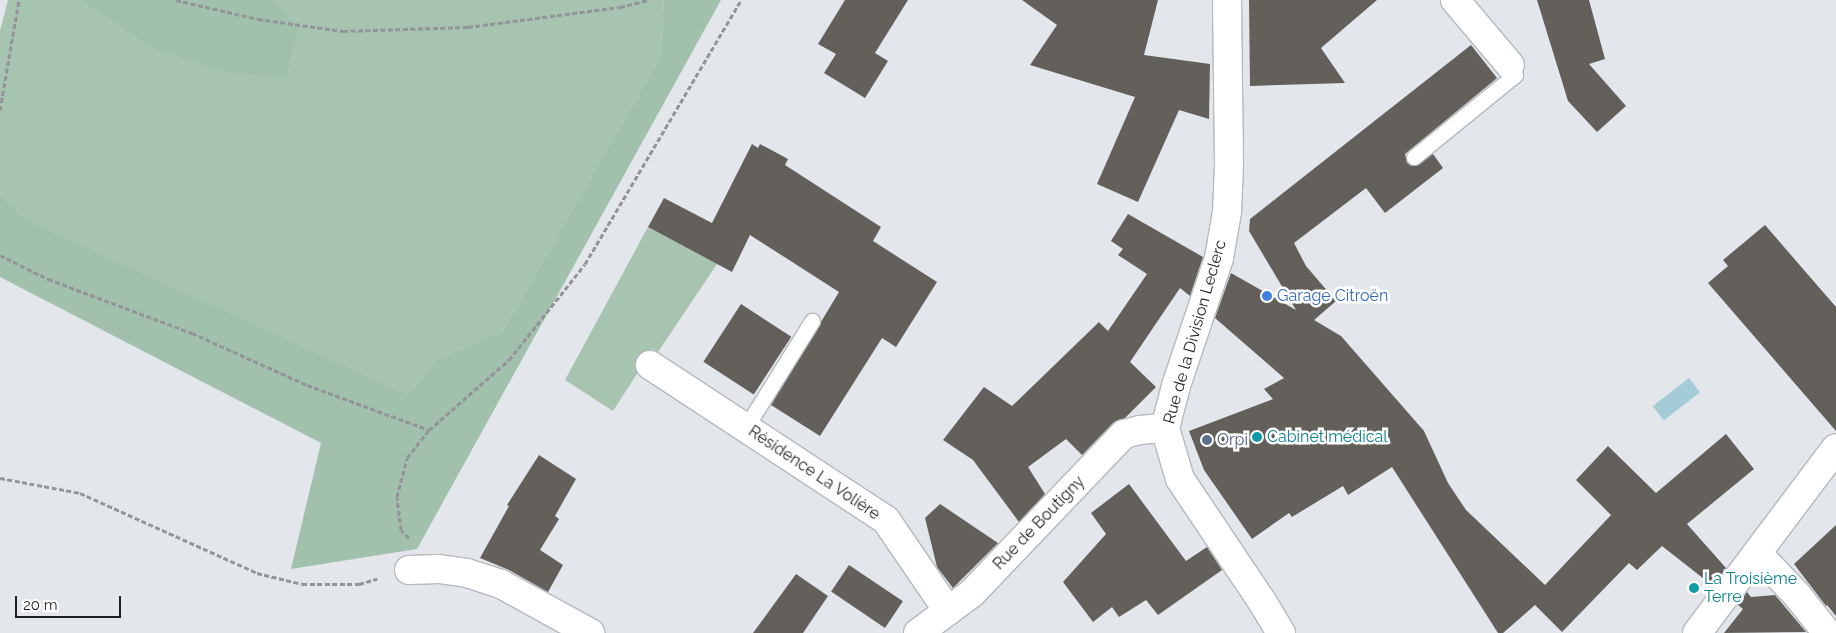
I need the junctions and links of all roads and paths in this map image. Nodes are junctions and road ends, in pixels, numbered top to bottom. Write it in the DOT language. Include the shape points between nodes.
graph roads {
  1 [pos="19,0"];
  2 [pos="176,0"];
  3 [pos="648,0"];
  4 [pos="741,0"];
  5 [pos="1227,0"];
  6 [pos="1455,0"];
  7 [pos="1510,65"];
  8 [pos="0,110"];
  9 [pos="1414,157"];
  10 [pos="0,255"];
  11 [pos="812,321"];
  12 [pos="650,365"];
  13 [pos="746,427"];
  14 [pos="1165,428"];
  15 [pos="429,430"];
  16 [pos="1836,448"];
  17 [pos="0,478"];
  18 [pos="1757,554"];
  19 [pos="439,569"];
  20 [pos="410,570"];
  21 [pos="948,611"];
  22 [pos="590,633"];
  23 [pos="918,633"];
  24 [pos="1281,633"];
  25 [pos="1697,633"];
  26 [pos="1827,633"];
  1 -- 8 [label="path"];
  2 -- 3 [label="path" via="258,19 343,31 468,27 620,7"];
  4 -- 15 [label="path" via="586,264 509,360"];
  5 -- 14 [label="street, Rue de la Division Leclerc" via="1227,212 1219,258"];
  6 -- 7 [label="street"];
  7 -- 9 [label="lane" via="1516,76"];
  10 -- 15 [label="path" via="48,279 192,334 307,385"];
  11 -- 13 [label="lane"];
  12 -- 13 [label="street, Résidence La Volière"];
  13 -- 21 [label="street, Résidence La Volière" via="886,520"];
  14 -- 21 [label="street, Rue de Boutigny" via="1124,434 972,593"];
  14 -- 24 [label="street, Rue de la Division Leclerc" via="1180,479"];
  15 -- 19 [label="path" via="406,458 397,497 401,530"];
  16 -- 18 [label="street"];
  17 -- 20 [label="path" via="80,493 257,573 302,584 359,584"];
  18 -- 25 [label="street"];
  18 -- 26 [label="street" via="1797,595"];
  19 -- 20 [label="street"];
  19 -- 22 [label="street" via="468,573 501,584"];
  21 -- 23 [label="street, Rue de Boutigny"];
}
